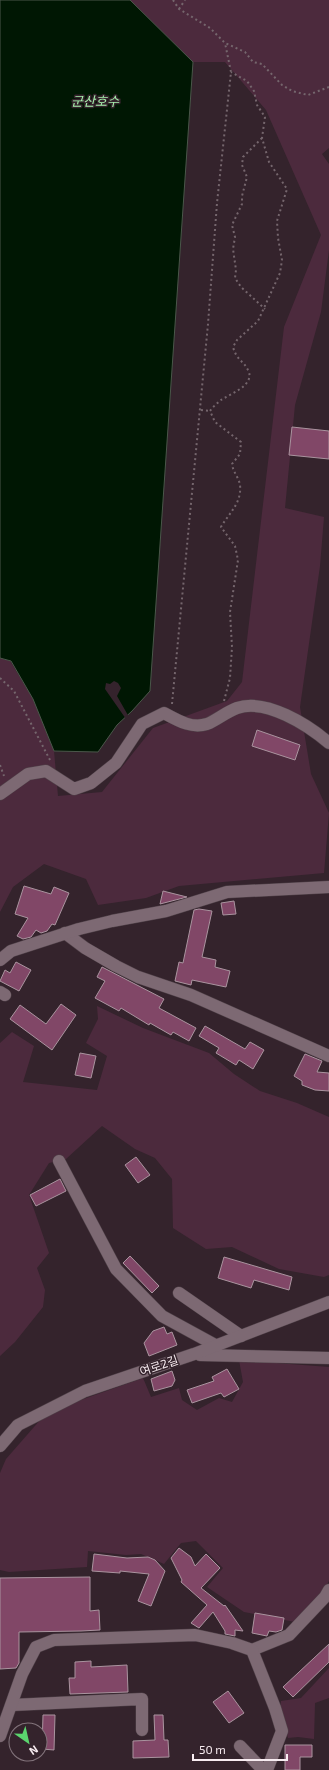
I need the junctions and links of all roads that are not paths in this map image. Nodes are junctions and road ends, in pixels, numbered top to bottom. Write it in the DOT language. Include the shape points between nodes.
graph roads {
  1 [pos="329,743"];
  2 [pos="0,794"];
  3 [pos="329,887"];
  4 [pos="65,933"];
  5 [pos="0,960"];
  6 [pos="329,1056"];
  7 [pos="58,1161"];
  8 [pos="179,1293"];
  9 [pos="329,1302"];
  10 [pos="241,1336"];
  11 [pos="217,1346"];
  12 [pos="194,1354"];
  13 [pos="329,1358"];
  14 [pos="0,1446"];
  15 [pos="329,1590"];
  16 [pos="252,1650"];
  17 [pos="12,1705"];
  18 [pos="142,1730"];
  19 [pos="0,1736"];
  20 [pos="240,1746"];
  21 [pos="263,1770"];
  22 [pos="267,1770"];
  1 -- 2 [label="street" via="313,730 274,710 256,706 238,708 198,726 181,723 164,713 142,724 116,763 91,784 74,789 46,771 28,774"];
  3 -- 4 [label="street" via="227,892 166,911"];
  4 -- 5 [label="street" via="12,951"];
  4 -- 6 [label="street" via="85,948 138,977 191,995"];
  7 -- 11 [label="street" via="116,1269 162,1316"];
  8 -- 10 [label="street"];
  9 -- 10 [label="street, 여로2길"];
  10 -- 11 [label="street, 여로2길"];
  11 -- 12 [label="street, 여로2길"];
  12 -- 13 [label="street"];
  12 -- 14 [label="street, 여로2길" via="78,1394 18,1425"];
  15 -- 16 [label="street" via="326,1597 289,1635"];
  16 -- 17 [label="street" via="195,1635 54,1640 36,1647 22,1674"];
  16 -- 22 [label="street" via="282,1731"];
  17 -- 18 [label="street" via="142,1699"];
  17 -- 19 [label="street"];
  20 -- 21 [label="street"];
}
